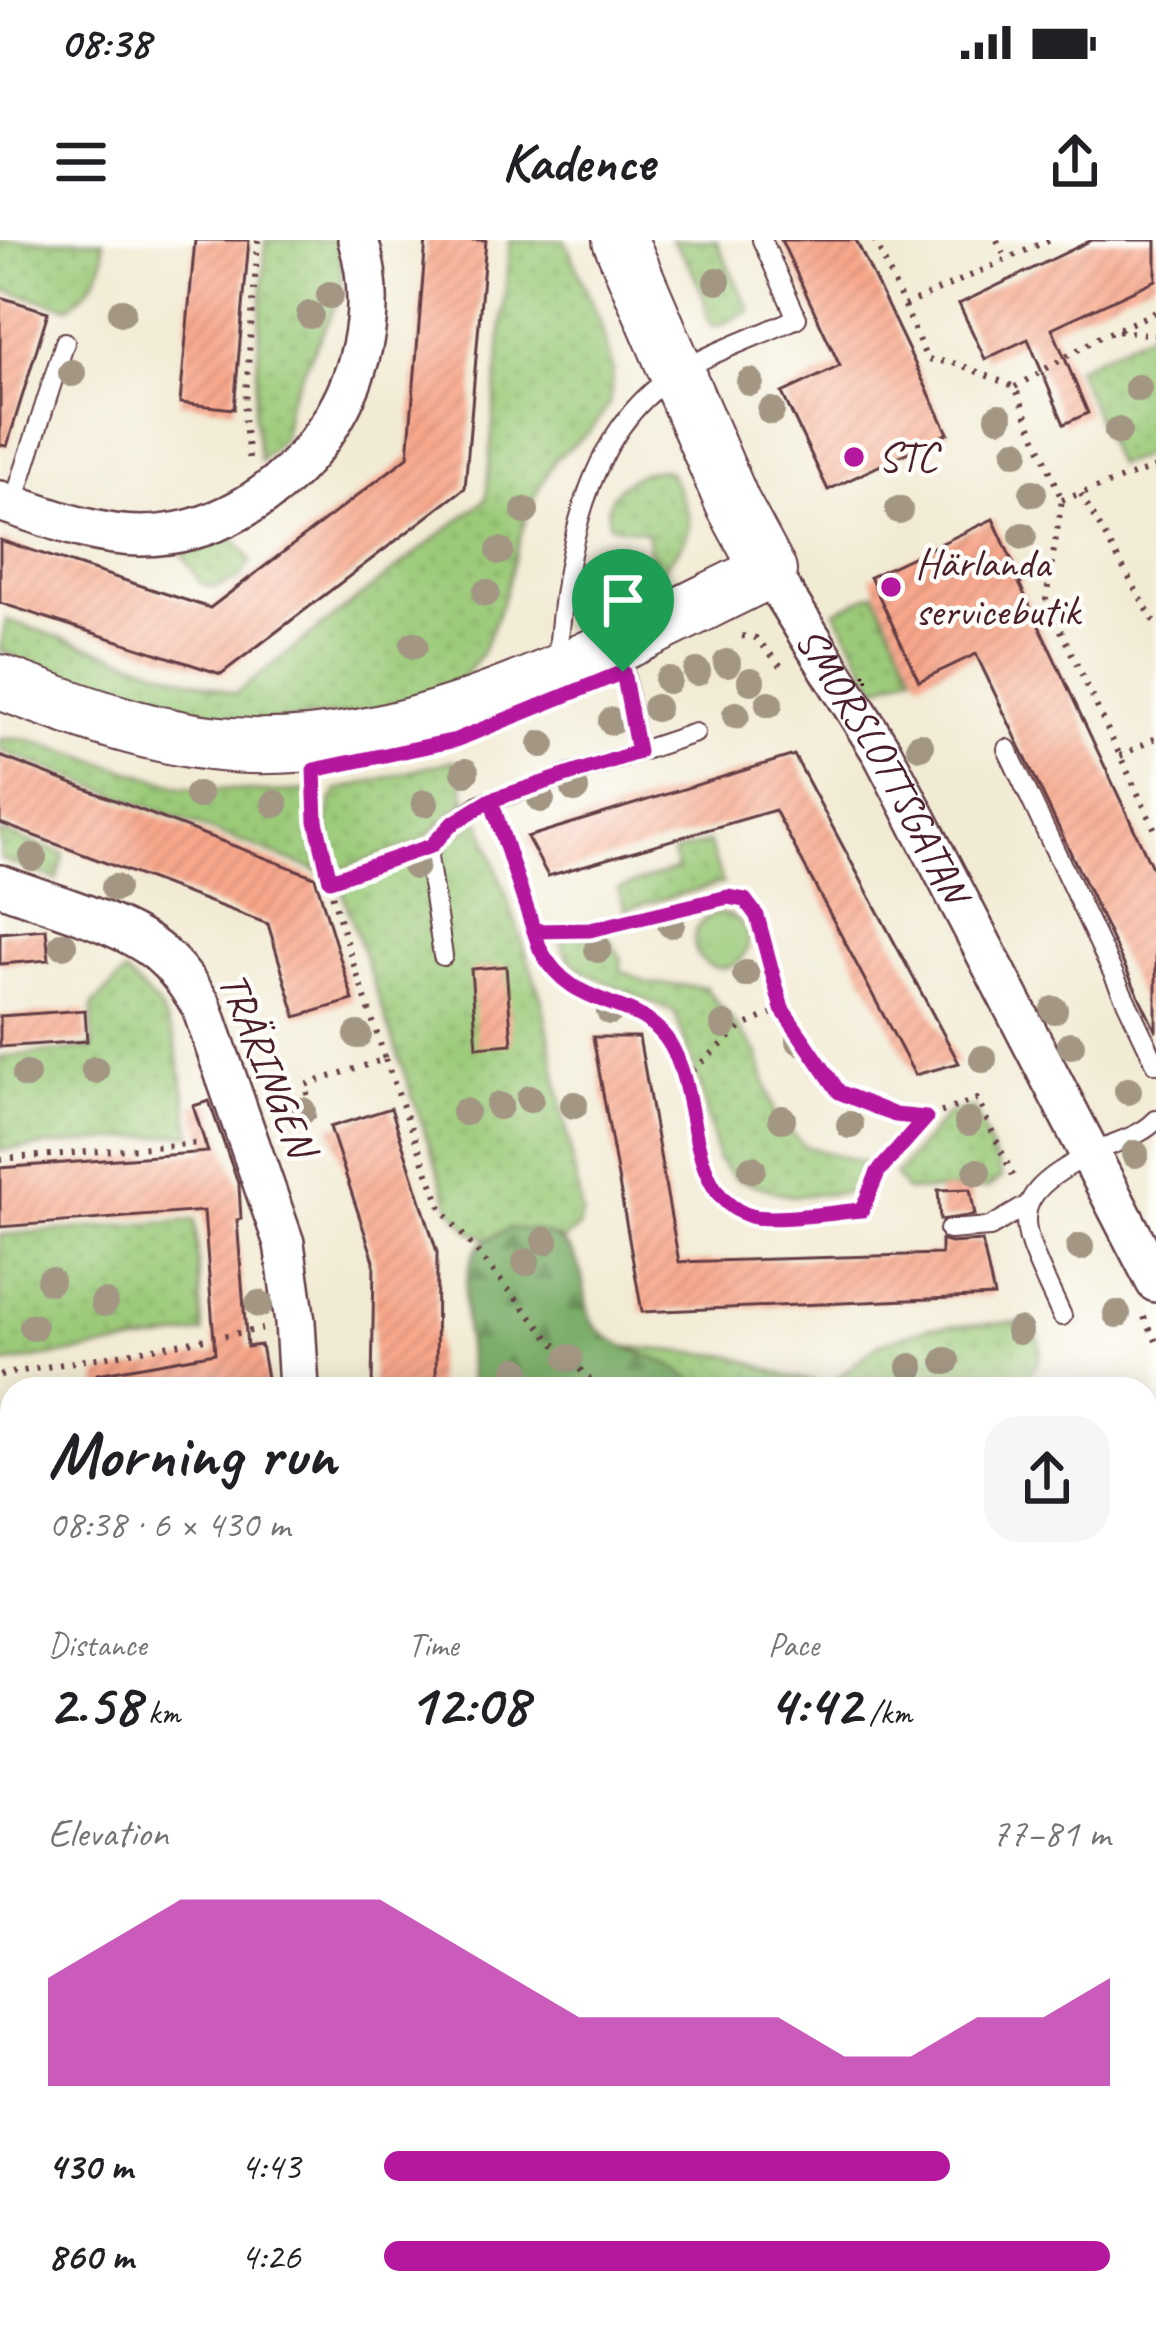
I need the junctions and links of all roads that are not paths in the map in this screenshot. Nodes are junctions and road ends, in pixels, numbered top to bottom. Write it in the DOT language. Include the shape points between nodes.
graph roads {
  1 [pos="358,240"];
  2 [pos="620,240"];
  3 [pos="762,240"];
  4 [pos="65,342"];
  5 [pos="676,374"];
  6 [pos="6,503"];
  7 [pos="770,571"];
  8 [pos="610,646"];
  9 [pos="557,670"];
  10 [pos="0,682"];
  11 [pos="695,734"];
  12 [pos="1007,749"];
  13 [pos="638,752"];
  14 [pos="0,885"];
  15 [pos="443,956"];
  16 [pos="1156,1064"];
  17 [pos="1156,1120"];
  18 [pos="1090,1155"];
  19 [pos="1025,1206"];
  20 [pos="949,1230"];
  21 [pos="1146,1292"];
  22 [pos="1062,1316"];
  23 [pos="298,1377"];
  1 -- 6 [label="street" via="366,305 352,384 309,455 283,481 197,528 145,536 81,527"];
  2 -- 5 [label="street, SMÖRSLOTTSGATAN"];
  3 -- 5 [label="lane" via="797,318"];
  4 -- 6 [label="lane"];
  5 -- 7 [label="street, SMÖRSLOTTSGATAN"];
  5 -- 9 [label="lane" via="625,419 577,523"];
  7 -- 8 [label="street"];
  7 -- 18 [label="street, SMÖRSLOTTSGATAN" via="883,754"];
  8 -- 9 [label="street"];
  8 -- 13 [label="lane"];
  9 -- 10 [label="street" via="415,725 289,746 175,737"];
  11 -- 13 [label="lane"];
  12 -- 16 [label="lane"];
  13 -- 15 [label="lane" via="491,800 452,824 431,846 427,870"];
  14 -- 23 [label="street, TRÄRINGEN" via="155,950 201,1005 284,1243"];
  17 -- 18 [label="lane"];
  18 -- 19 [label="lane" via="1030,1194"];
  18 -- 21 [label="street, SMÖRSLOTTSGATAN"];
  19 -- 20 [label="lane" via="990,1227"];
  19 -- 22 [label="lane" via="1029,1244"];
}
